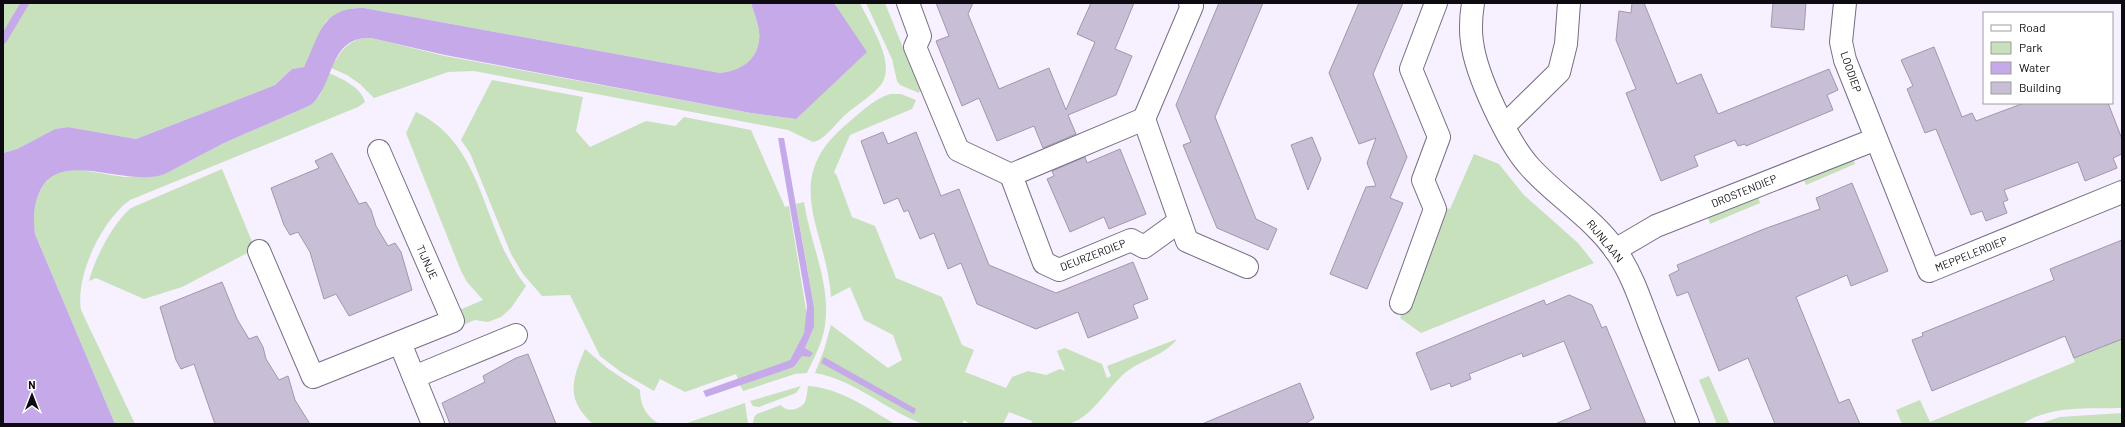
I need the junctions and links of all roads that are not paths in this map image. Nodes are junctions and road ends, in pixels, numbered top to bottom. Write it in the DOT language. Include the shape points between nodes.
graph roads {
  1 [pos="908,3"];
  2 [pos="1190,3"];
  3 [pos="1436,3"];
  4 [pos="1473,3"];
  5 [pos="1569,3"];
  6 [pos="1845,3"];
  7 [pos="1144,119"];
  8 [pos="1504,126"];
  9 [pos="1876,139"];
  10 [pos="379,151"];
  11 [pos="1011,175"];
  12 [pos="2122,192"];
  13 [pos="1180,221"];
  14 [pos="1615,250"];
  15 [pos="259,251"];
  16 [pos="1247,267"];
  17 [pos="1401,303"];
  18 [pos="516,335"];
  19 [pos="400,343"];
  20 [pos="414,377"];
  21 [pos="433,424"];
  22 [pos="1688,424"];
  1 -- 11 [label="street" via="920,36 915,47 958,150"];
  2 -- 7 [label="street" via="1192,6"];
  3 -- 17 [label="street" via="1411,69 1439,137 1423,180 1435,209"];
  4 -- 8 [label="street, RIJNLAAN" via="1472,43 1482,77"];
  5 -- 8 [label="street" via="1566,44 1559,72"];
  6 -- 9 [label="street, LOODIEP" via="1841,42 1845,60"];
  7 -- 11 [label="street"];
  7 -- 13 [label="street"];
  8 -- 14 [label="street, RIJNLAAN" via="1530,167 1581,213"];
  9 -- 12 [label="street, MEPPELERDIEP" via="1929,271"];
  9 -- 14 [label="street, DROSTENDIEP" via="1656,226"];
  10 -- 19 [label="street, TIJNJE" via="453,321"];
  11 -- 13 [label="street, DEURZERDIEP" via="1044,263 1059,270 1131,240 1144,247"];
  13 -- 16 [label="street" via="1187,241"];
  14 -- 22 [label="street, RIJNLAAN" via="1633,280"];
  15 -- 19 [label="street, TIJNJE" via="313,377"];
  18 -- 20 [label="street"];
  19 -- 20 [label="street"];
  20 -- 21 [label="street"];
}
